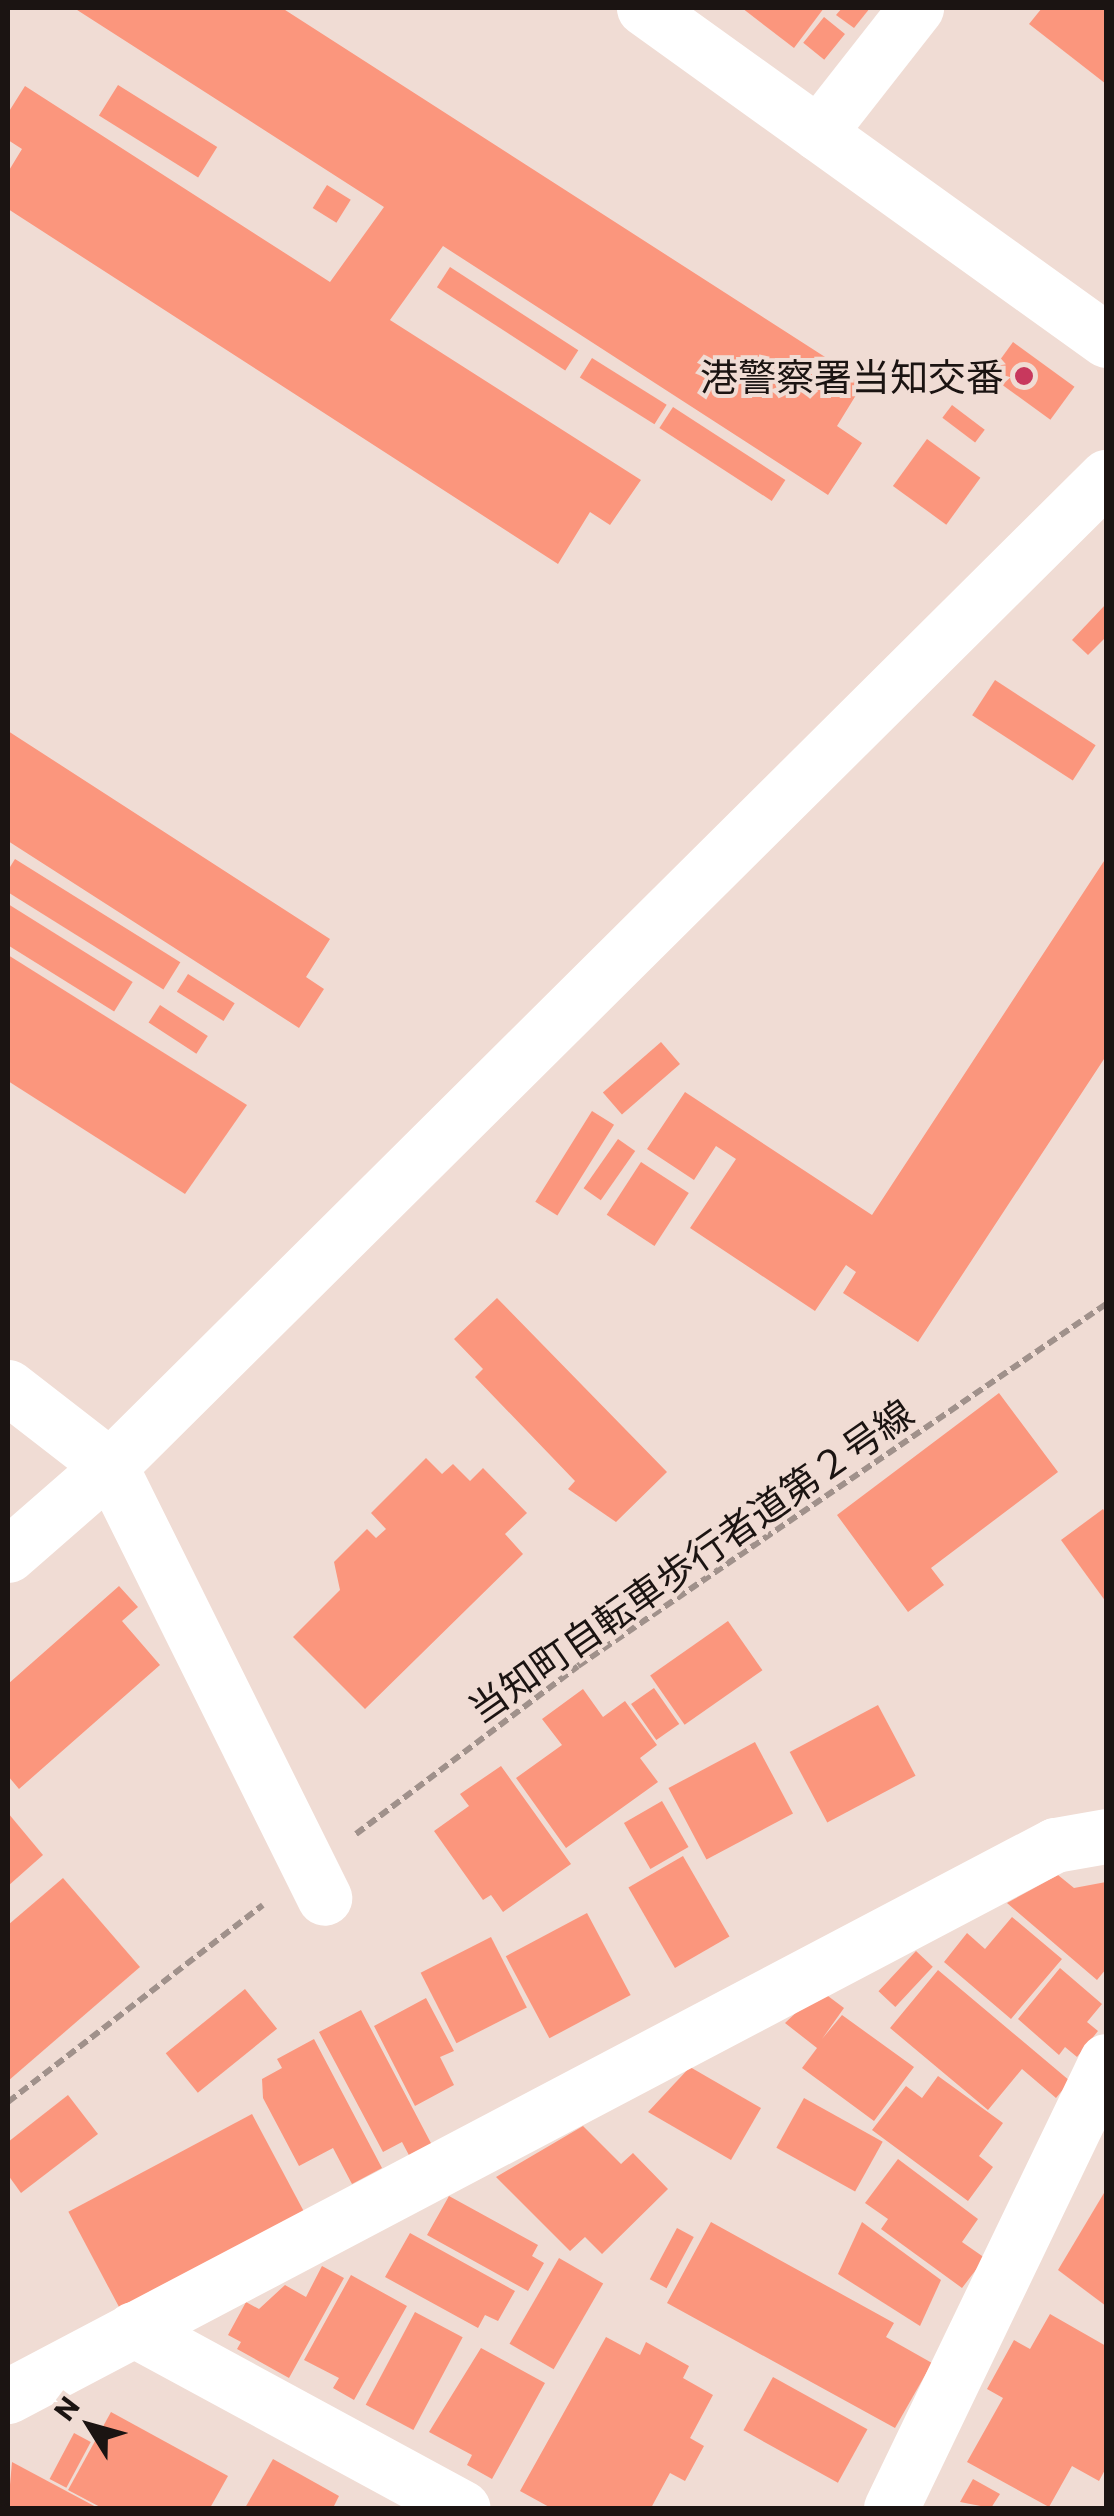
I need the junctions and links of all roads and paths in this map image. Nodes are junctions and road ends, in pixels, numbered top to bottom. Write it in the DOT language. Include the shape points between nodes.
graph roads {
  1 [pos="644,8"];
  2 [pos="916,8"];
  3 [pos="818,133"];
  4 [pos="1106,340"];
  5 [pos="1106,477"];
  6 [pos="1106,1304"];
  7 [pos="8,1387"];
  8 [pos="110,1466"];
  9 [pos="8,1556"];
  10 [pos="1106,1836"];
  11 [pos="317,1883"];
  12 [pos="1106,2061"];
  13 [pos="8,2102"];
  14 [pos="134,2329"];
  15 [pos="8,2396"];
  16 [pos="405,2495"];
  17 [pos="462,2508"];
  18 [pos="891,2508"];
  1 -- 3 [label="street"];
  2 -- 3 [label="street"];
  3 -- 4 [label="street"];
  5 -- 8 [label="street"];
  6 -- 11 [label="path, 当知町自転車歩行者道第２号線" via="578,1666"];
  7 -- 8 [label="street"];
  8 -- 9 [label="street"];
  8 -- 11 [label="street"];
  10 -- 14 [label="street" via="1055,1845"];
  11 -- 13 [label="path, 当知町自転車歩行者道第２号線"];
  12 -- 18 [label="street"];
  14 -- 15 [label="street"];
  14 -- 16 [label="street"];
  16 -- 17 [label="street"];
}
